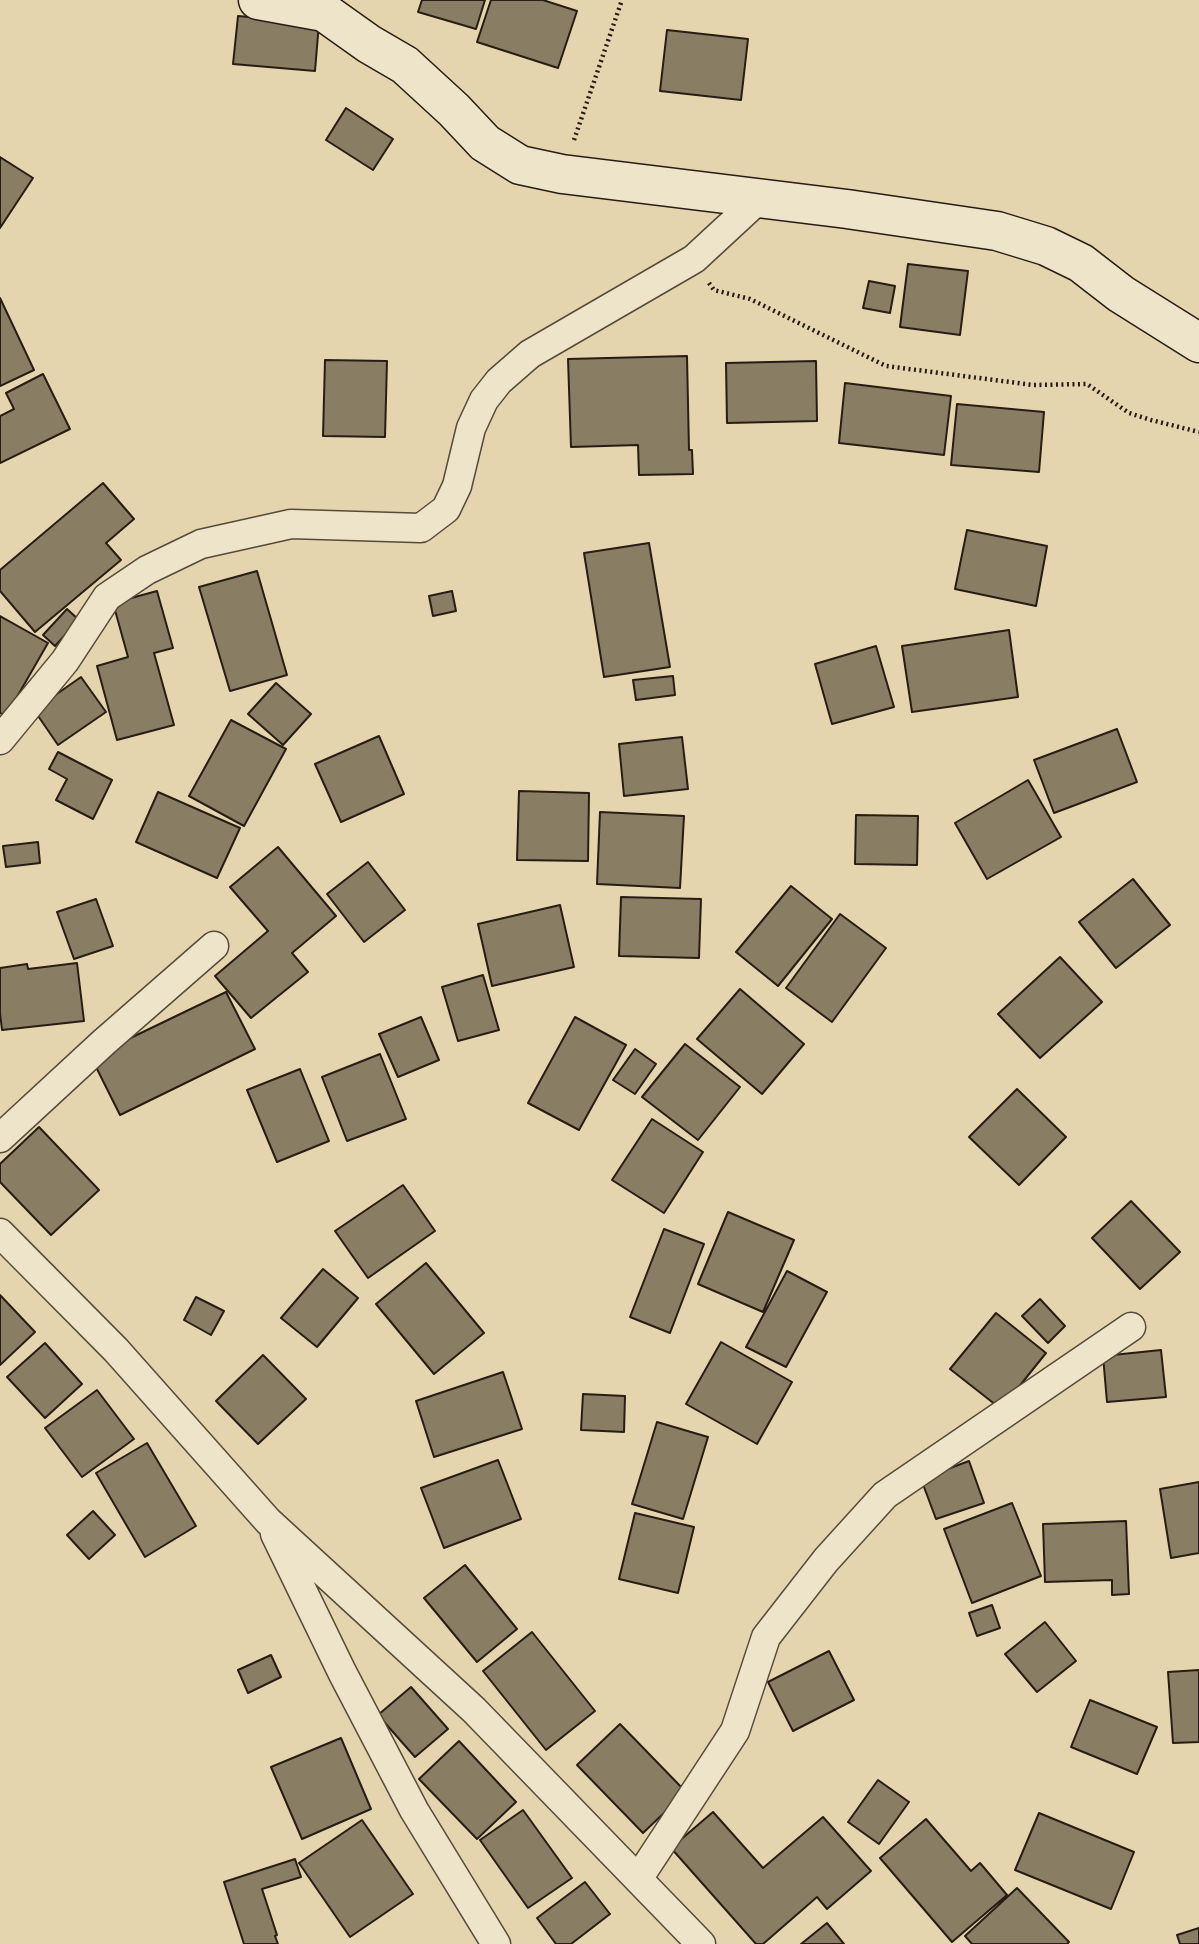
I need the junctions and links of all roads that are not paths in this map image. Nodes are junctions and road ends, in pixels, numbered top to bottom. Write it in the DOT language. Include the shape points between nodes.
graph roads {
  1 [pos="258,0"];
  2 [pos="760,198"];
  3 [pos="1199,343"];
  4 [pos="0,740"];
  5 [pos="214,946"];
  6 [pos="0,1138"];
  7 [pos="0,1233"];
  8 [pos="1131,1327"];
  9 [pos="268,1521"];
  10 [pos="638,1879"];
  11 [pos="496,1944"];
  12 [pos="701,1944"];
  1 -- 2 [label="street" via="324,12 405,65 485,143 520,164 562,174"];
  2 -- 3 [label="street" via="997,231 1045,246 1081,263"];
  2 -- 4 [label="street" via="694,259 530,354 499,381 471,428 457,486 446,509 421,528 291,524 201,544 147,570 107,597 65,660"];
  5 -- 6 [label="street"];
  7 -- 9 [label="street" via="117,1350"];
  8 -- 10 [label="street" via="886,1495 826,1560 765,1637 735,1731"];
  9 -- 10 [label="street" via="474,1710"];
  9 -- 11 [label="street" via="414,1810"];
  10 -- 12 [label="street"];
}
